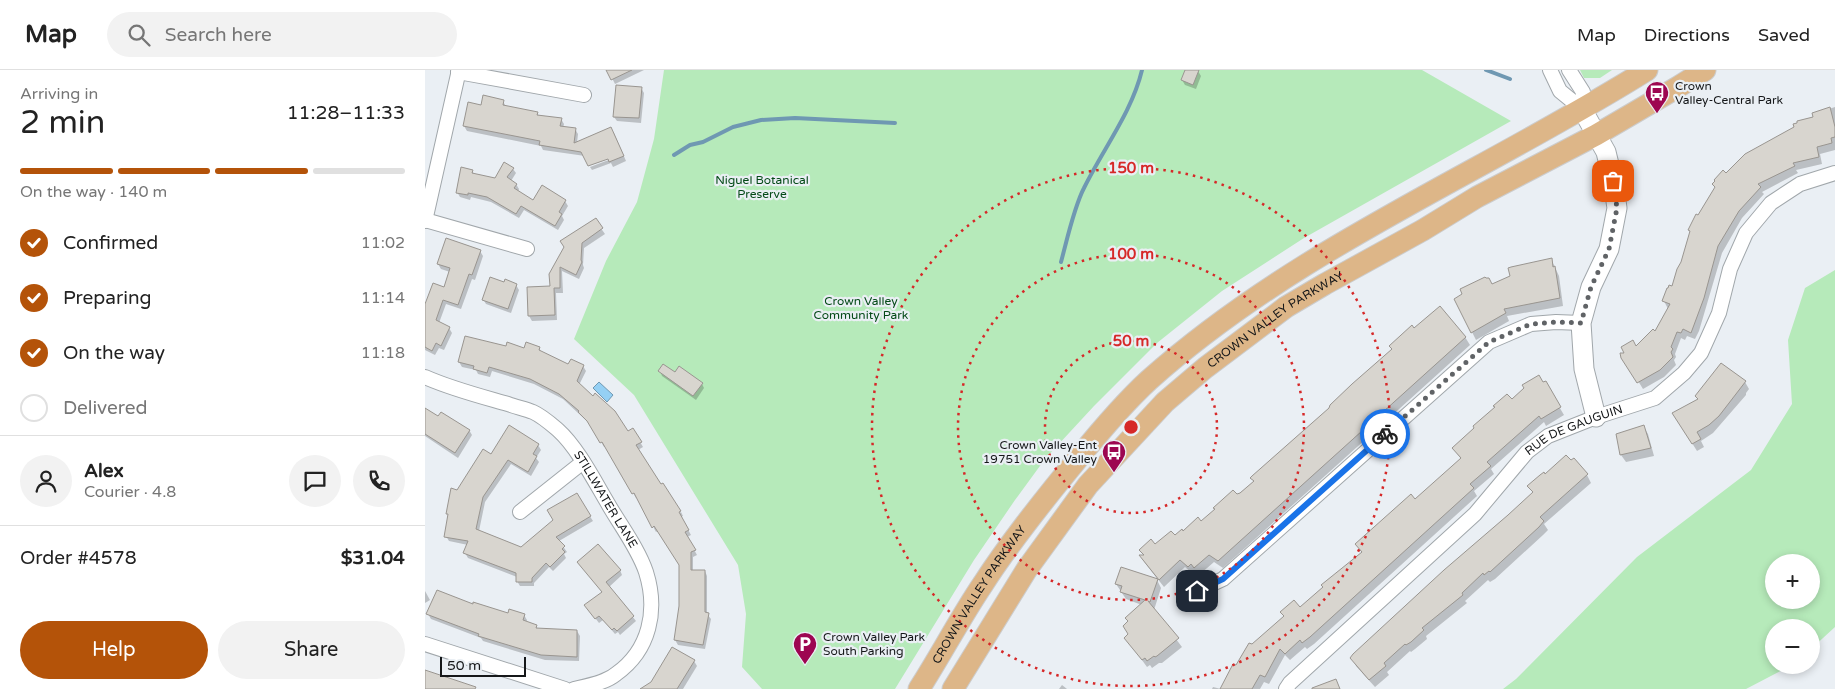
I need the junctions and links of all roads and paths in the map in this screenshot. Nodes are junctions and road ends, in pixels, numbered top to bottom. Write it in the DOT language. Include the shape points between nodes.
graph roads {
  1 [pos="1550,70"];
  2 [pos="1569,70"];
  3 [pos="1647,70"];
  4 [pos="1705,70"];
  5 [pos="458,71"];
  6 [pos="584,95"];
  7 [pos="1582,109"];
  8 [pos="1596,135"];
  9 [pos="1835,173"];
  10 [pos="425,220"];
  11 [pos="527,249"];
  12 [pos="1581,323"];
  13 [pos="425,377"];
  14 [pos="1596,417"];
  15 [pos="583,462"];
  16 [pos="520,512"];
  17 [pos="1184,596"];
  18 [pos="425,644"];
  19 [pos="565,689"];
  20 [pos="574,689"];
  21 [pos="919,689"];
  22 [pos="953,689"];
  23 [pos="1286,689"];
  1 -- 7 [label="street" via="1560,91"];
  2 -- 7 [label="street" via="1583,92"];
  3 -- 7 [label="main road, CROWN VALLEY PARKWAY"];
  4 -- 8 [label="main road, CROWN VALLEY PARKWAY"];
  5 -- 6 [label="street"];
  5 -- 10 [label="street"];
  7 -- 8 [label="street"];
  7 -- 21 [label="main road, CROWN VALLEY PARKWAY" via="1321,255 1241,306 1149,380 1109,420 1011,543"];
  8 -- 12 [label="street" via="1610,165 1617,208 1609,249 1591,287"];
  8 -- 22 [label="main road, CROWN VALLEY PARKWAY" via="1477,197 1286,307 1165,402 1088,485 1052,533"];
  9 -- 14 [label="street, RUE DE GAUGUIN" via="1800,184 1771,203 1747,233 1730,269 1719,313 1701,353 1684,373 1655,398"];
  10 -- 11 [label="street"];
  12 -- 14 [label="street" via="1584,369"];
  12 -- 17 [label="street" via="1531,324 1489,342 1223,579"];
  13 -- 15 [label="street, STILLWATER LANE" via="446,387 534,413 560,432"];
  14 -- 23 [label="street, RUE DE GAUGUIN" via="1548,436 1527,452 1475,514"];
  15 -- 16 [label="street"];
  15 -- 20 [label="street, STILLWATER LANE" via="645,571 651,615 649,631 631,662 615,675"];
  18 -- 19 [label="street"];
}
